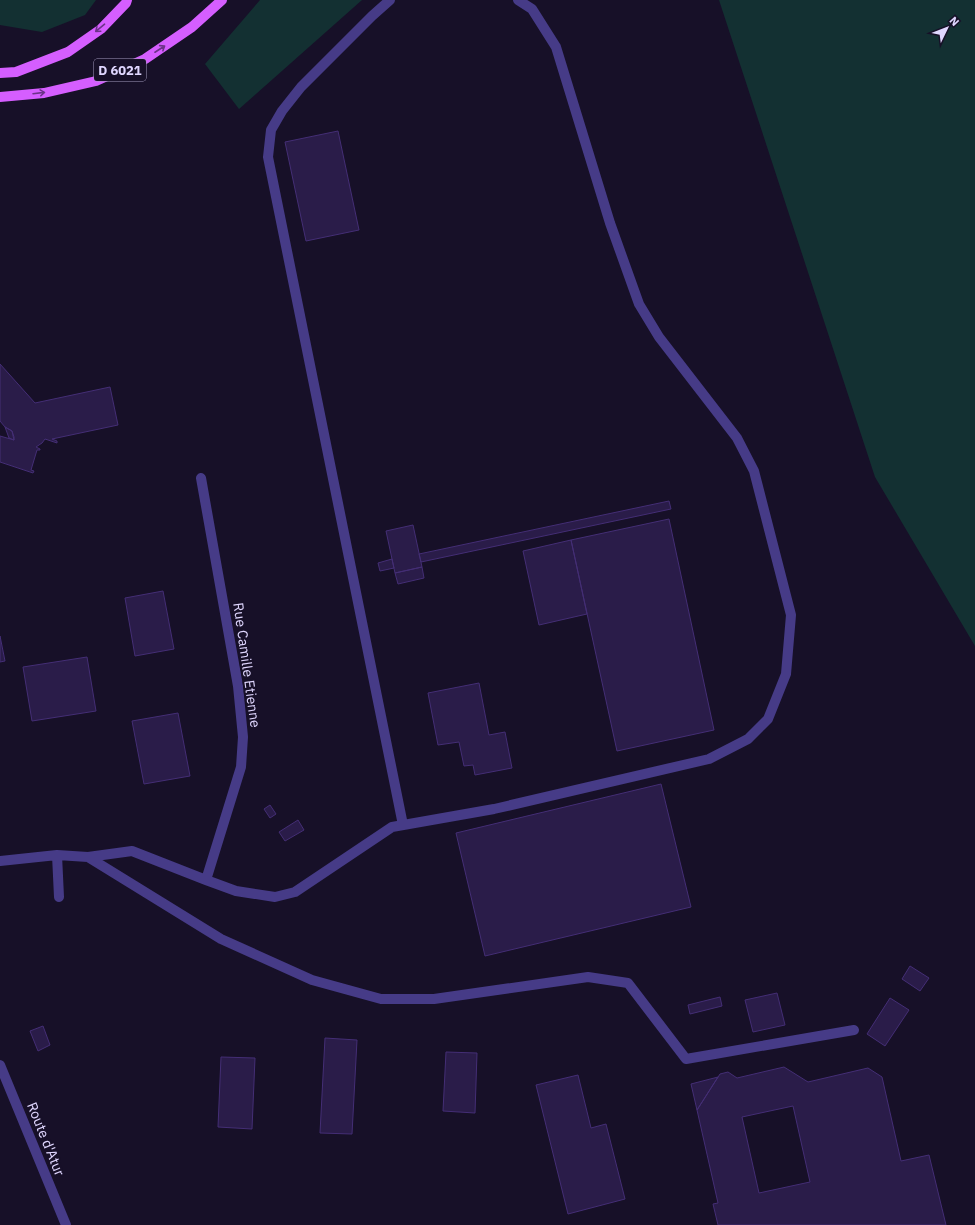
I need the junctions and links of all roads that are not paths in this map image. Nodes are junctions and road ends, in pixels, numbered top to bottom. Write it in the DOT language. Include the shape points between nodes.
graph roads {
  1 [pos="127,0"];
  2 [pos="222,0"];
  3 [pos="390,0"];
  4 [pos="518,0"];
  5 [pos="0,73"];
  6 [pos="0,97"];
  7 [pos="201,478"];
  8 [pos="403,825"];
  9 [pos="57,855"];
  10 [pos="88,857"];
  11 [pos="0,861"];
  12 [pos="206,880"];
  13 [pos="59,897"];
  14 [pos="854,1030"];
  15 [pos="0,1064"];
  16 [pos="66,1225"];
  1 -- 5 [label="main road, D 6021, one-way" via="101,29 68,52 16,72"];
  6 -- 2 [label="main road, D 6021, one-way" via="44,93 96,81 145,59 192,28"];
  3 -- 8 [label="street" via="301,87 282,111 271,130 268,157"];
  4 -- 8 [label="street" via="532,9 556,47 610,224 638,304 658,337 737,438 754,471 791,615 786,674 768,719 748,739 709,759 494,809"];
  7 -- 12 [label="street, Rue Camille Etienne" via="238,686 243,737 241,767"];
  8 -- 12 [label="street" via="392,827 295,892 275,897 236,891"];
  9 -- 10 [label="street"];
  9 -- 11 [label="street"];
  9 -- 13 [label="street"];
  10 -- 12 [label="street" via="132,851"];
  10 -- 14 [label="street" via="221,939 312,980 381,999 434,999 588,977 628,983 686,1059"];
  15 -- 16 [label="street, Route d'Atur"];
}
